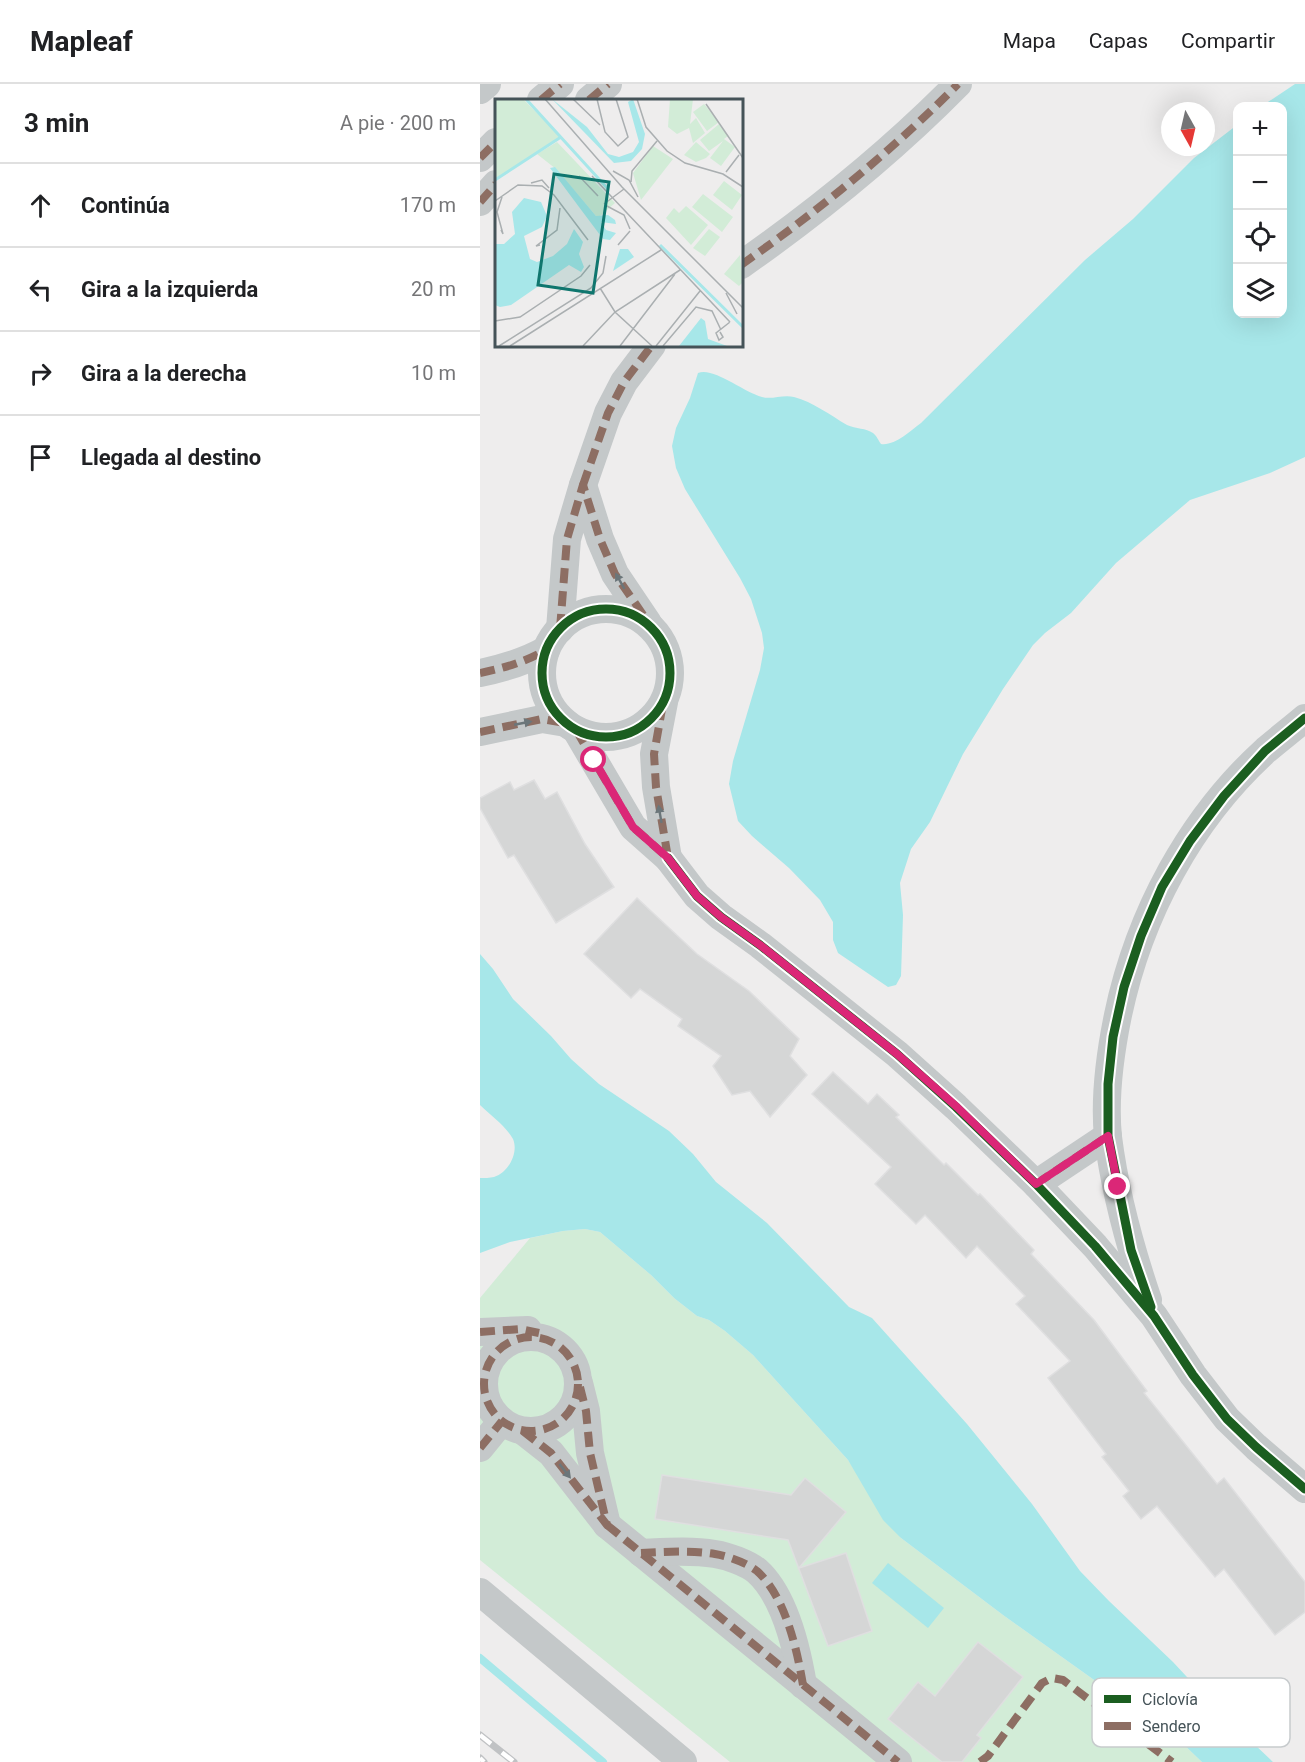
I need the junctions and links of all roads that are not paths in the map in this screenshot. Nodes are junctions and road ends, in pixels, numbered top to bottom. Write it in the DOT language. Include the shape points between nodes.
graph roads {
  1 [pos="487,84"];
  2 [pos="560,84"];
  3 [pos="608,84"];
  4 [pos="958,84"];
  5 [pos="480,90"];
  6 [pos="542,99"];
  7 [pos="589,99"];
  8 [pos="495,143"];
  9 [pos="480,158"];
  10 [pos="495,185"];
  11 [pos="480,202"];
  12 [pos="742,264"];
  13 [pos="651,346"];
  14 [pos="583,485"];
  15 [pos="652,629"];
  16 [pos="553,640"];
  17 [pos="480,674"];
  18 [pos="664,698"];
  19 [pos="1305,718"];
  20 [pos="571,726"];
  21 [pos="480,732"];
  22 [pos="668,858"];
  23 [pos="1108,1136"];
  24 [pos="1036,1184"];
  25 [pos="1154,1316"];
  26 [pos="480,1332"];
  27 [pos="551,1341"];
  28 [pos="578,1377"];
  29 [pos="499,1414"];
  30 [pos="480,1448"];
  31 [pos="1305,1489"];
  32 [pos="607,1525"];
  33 [pos="641,1552"];
  34 [pos="480,1592"];
  35 [pos="803,1685"];
  36 [pos="683,1762"];
  37 [pos="898,1762"];
  1 -- 5 [label="street"];
  2 -- 6 [label="street"];
  3 -- 7 [label="street"];
  4 -- 12 [label="street" via="872,164"];
  8 -- 9 [label="street"];
  10 -- 11 [label="street"];
  13 -- 14 [label="street" via="624,382 608,413"];
  15 -- 14 [label="street, one-way" via="615,574"];
  14 -- 16 [label="street" via="567,539"];
  15 -- 16 [label="street" via="634,616 612,610 589,612 568,622"];
  15 -- 18 [label="street" via="669,662"];
  16 -- 17 [label="street" via="531,659"];
  16 -- 20 [label="street" via="542,673 546,695 551,706"];
  18 -- 20 [label="street" via="642,726 621,735 598,736"];
  22 -- 18 [label="street, one-way" via="654,754"];
  19 -- 23 [label="street" via="1265,751 1224,795 1162,887 1124,987 1113,1037"];
  21 -- 20 [label="street, one-way" via="542,719"];
  20 -- 22 [label="street" via="633,827"];
  22 -- 24 [label="street" via="697,896 897,1054"];
  23 -- 24 [label="street"];
  23 -- 25 [label="street" via="1131,1250"];
  24 -- 25 [label="street"];
  25 -- 31 [label="street" via="1227,1419"];
  26 -- 27 [label="street" via="520,1329 537,1332"];
  27 -- 28 [label="street" via="566,1352"];
  27 -- 29 [label="street" via="535,1337 518,1339 491,1359 485,1391"];
  28 -- 29 [label="street" via="575,1403 557,1423 541,1430"];
  28 -- 32 [label="street"];
  29 -- 30 [label="street"];
  29 -- 32 [label="street, one-way" via="551,1454"];
  32 -- 33 [label="street"];
  33 -- 35 [label="street"];
  33 -- 35 [label="street" via="716,1554 756,1570 771,1588 785,1616"];
  34 -- 36 [label="street"];
  35 -- 37 [label="street"];
}
